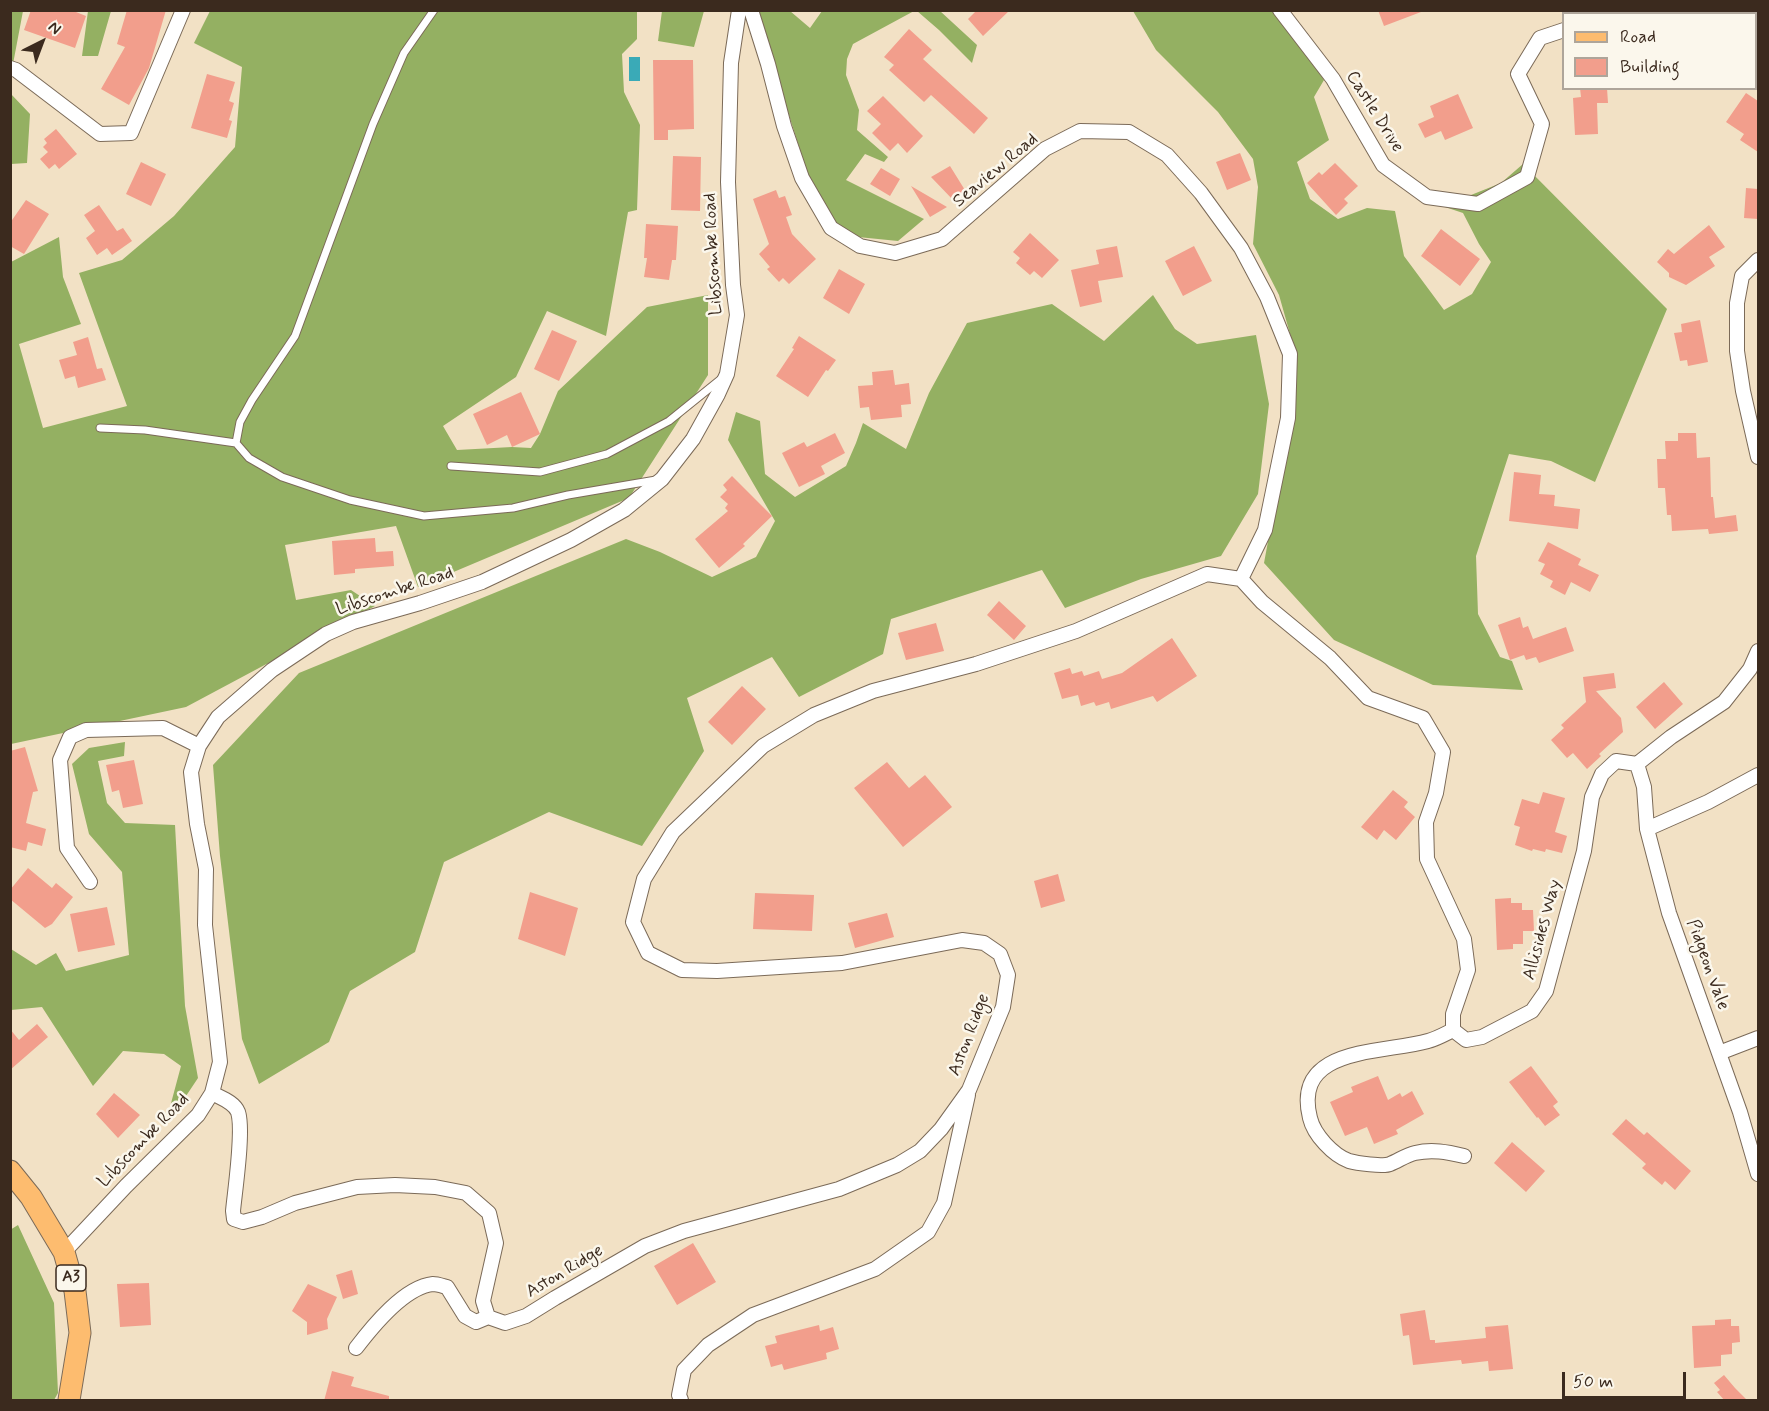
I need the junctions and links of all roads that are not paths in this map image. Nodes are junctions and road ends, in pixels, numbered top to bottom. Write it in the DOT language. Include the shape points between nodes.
graph roads {
  1 [pos="183,10"];
  2 [pos="434,10"];
  3 [pos="739,10"];
  4 [pos="751,10"];
  5 [pos="1280,10"];
  6 [pos="1562,30"];
  7 [pos="10,68"];
  8 [pos="1758,260"];
  9 [pos="727,374"];
  10 [pos="100,428"];
  11 [pos="236,443"];
  12 [pos="1758,457"];
  13 [pos="451,466"];
  14 [pos="662,479"];
  15 [pos="1241,579"];
  16 [pos="1758,651"];
  17 [pos="199,746"];
  18 [pos="1637,764"];
  19 [pos="1758,774"];
  20 [pos="1647,829"];
  21 [pos="90,882"];
  22 [pos="1453,1030"];
  23 [pos="1758,1038"];
  24 [pos="1719,1053"];
  25 [pos="969,1090"];
  26 [pos="212,1093"];
  27 [pos="1464,1156"];
  28 [pos="10,1171"];
  29 [pos="1758,1174"];
  30 [pos="64,1252"];
  31 [pos="488,1317"];
  32 [pos="356,1348"];
  33 [pos="70,1400"];
  34 [pos="681,1401"];
  1 -- 7 [label="street" via="131,133 100,134"];
  2 -- 11 [label="lane" via="404,53 373,124 295,336 252,400 240,422"];
  3 -- 9 [label="street, Libscombe Road" via="730,63 728,182 737,315"];
  4 -- 15 [label="street, Seaview Road" via="802,177 831,228 860,246 895,253 942,240 1045,149 1080,131 1128,132 1167,155 1201,193 1241,248 1267,297 1290,354 1288,418 1264,530"];
  5 -- 6 [label="street, Castle Drive" via="1333,79 1383,165 1427,197 1478,204 1527,177 1542,124 1518,74 1540,38"];
  8 -- 12 [label="street" via="1742,276 1737,303 1737,351"];
  9 -- 13 [label="lane" via="669,421 608,454 540,472"];
  9 -- 14 [label="street, Libscombe Road" via="693,439"];
  10 -- 11 [label="lane"];
  11 -- 14 [label="lane" via="249,458 282,477 350,501 424,516 513,508"];
  14 -- 17 [label="street, Libscombe Road" via="615,515 482,582 326,634 272,670 218,717"];
  15 -- 22 [label="street" via="1262,602 1330,658 1368,698 1423,718 1443,752 1426,822 1427,859 1464,939 1468,970 1453,1014"];
  15 -- 25 [label="street, Aston Ridge" via="1207,574 1076,632 873,691 814,715 763,746 712,794 673,832 644,879 633,922 648,953 681,970 842,963 962,940 984,943 1000,954 1008,975 1003,1007"];
  16 -- 18 [label="street" via="1750,669 1724,702"];
  17 -- 21 [label="street" via="163,728 86,730 70,737 60,760 67,848"];
  17 -- 26 [label="street, Libscombe Road" via="191,772 196,824 207,869 205,925 220,1062"];
  18 -- 20 [label="street, Pidgeon Vale" via="1644,787"];
  18 -- 22 [label="street, Allisides Way" via="1616,761 1602,774 1592,797 1584,851 1546,991 1532,1011 1482,1037 1466,1040"];
  19 -- 20 [label="street"];
  20 -- 24 [label="street, Pidgeon Vale" via="1669,913"];
  22 -- 27 [label="street" via="1429,1041 1352,1054 1327,1065 1312,1078 1306,1097 1310,1121 1326,1146 1349,1161 1387,1166 1413,1153 1441,1150"];
  23 -- 24 [label="street"];
  24 -- 29 [label="street, Pidgeon Vale"];
  25 -- 31 [label="street, Aston Ridge" via="941,1130 920,1151 897,1165 839,1189 684,1231 645,1246 526,1316 505,1323"];
  25 -- 34 [label="street" via="944,1203 928,1232 875,1269 753,1315 708,1345 684,1370"];
  26 -- 30 [label="street, Libscombe Road" via="198,1115"];
  26 -- 31 [label="street" via="238,1111 234,1219 243,1222 357,1187 395,1185 466,1194 489,1213 496,1243 483,1300"];
  28 -- 30 [label="main road, A3" via="31,1197"];
  30 -- 33 [label="main road, A3" via="75,1291 80,1333"];
  31 -- 32 [label="street, Aston Ridge" via="476,1322 465,1316 447,1287 434,1284 400,1299"];
}
